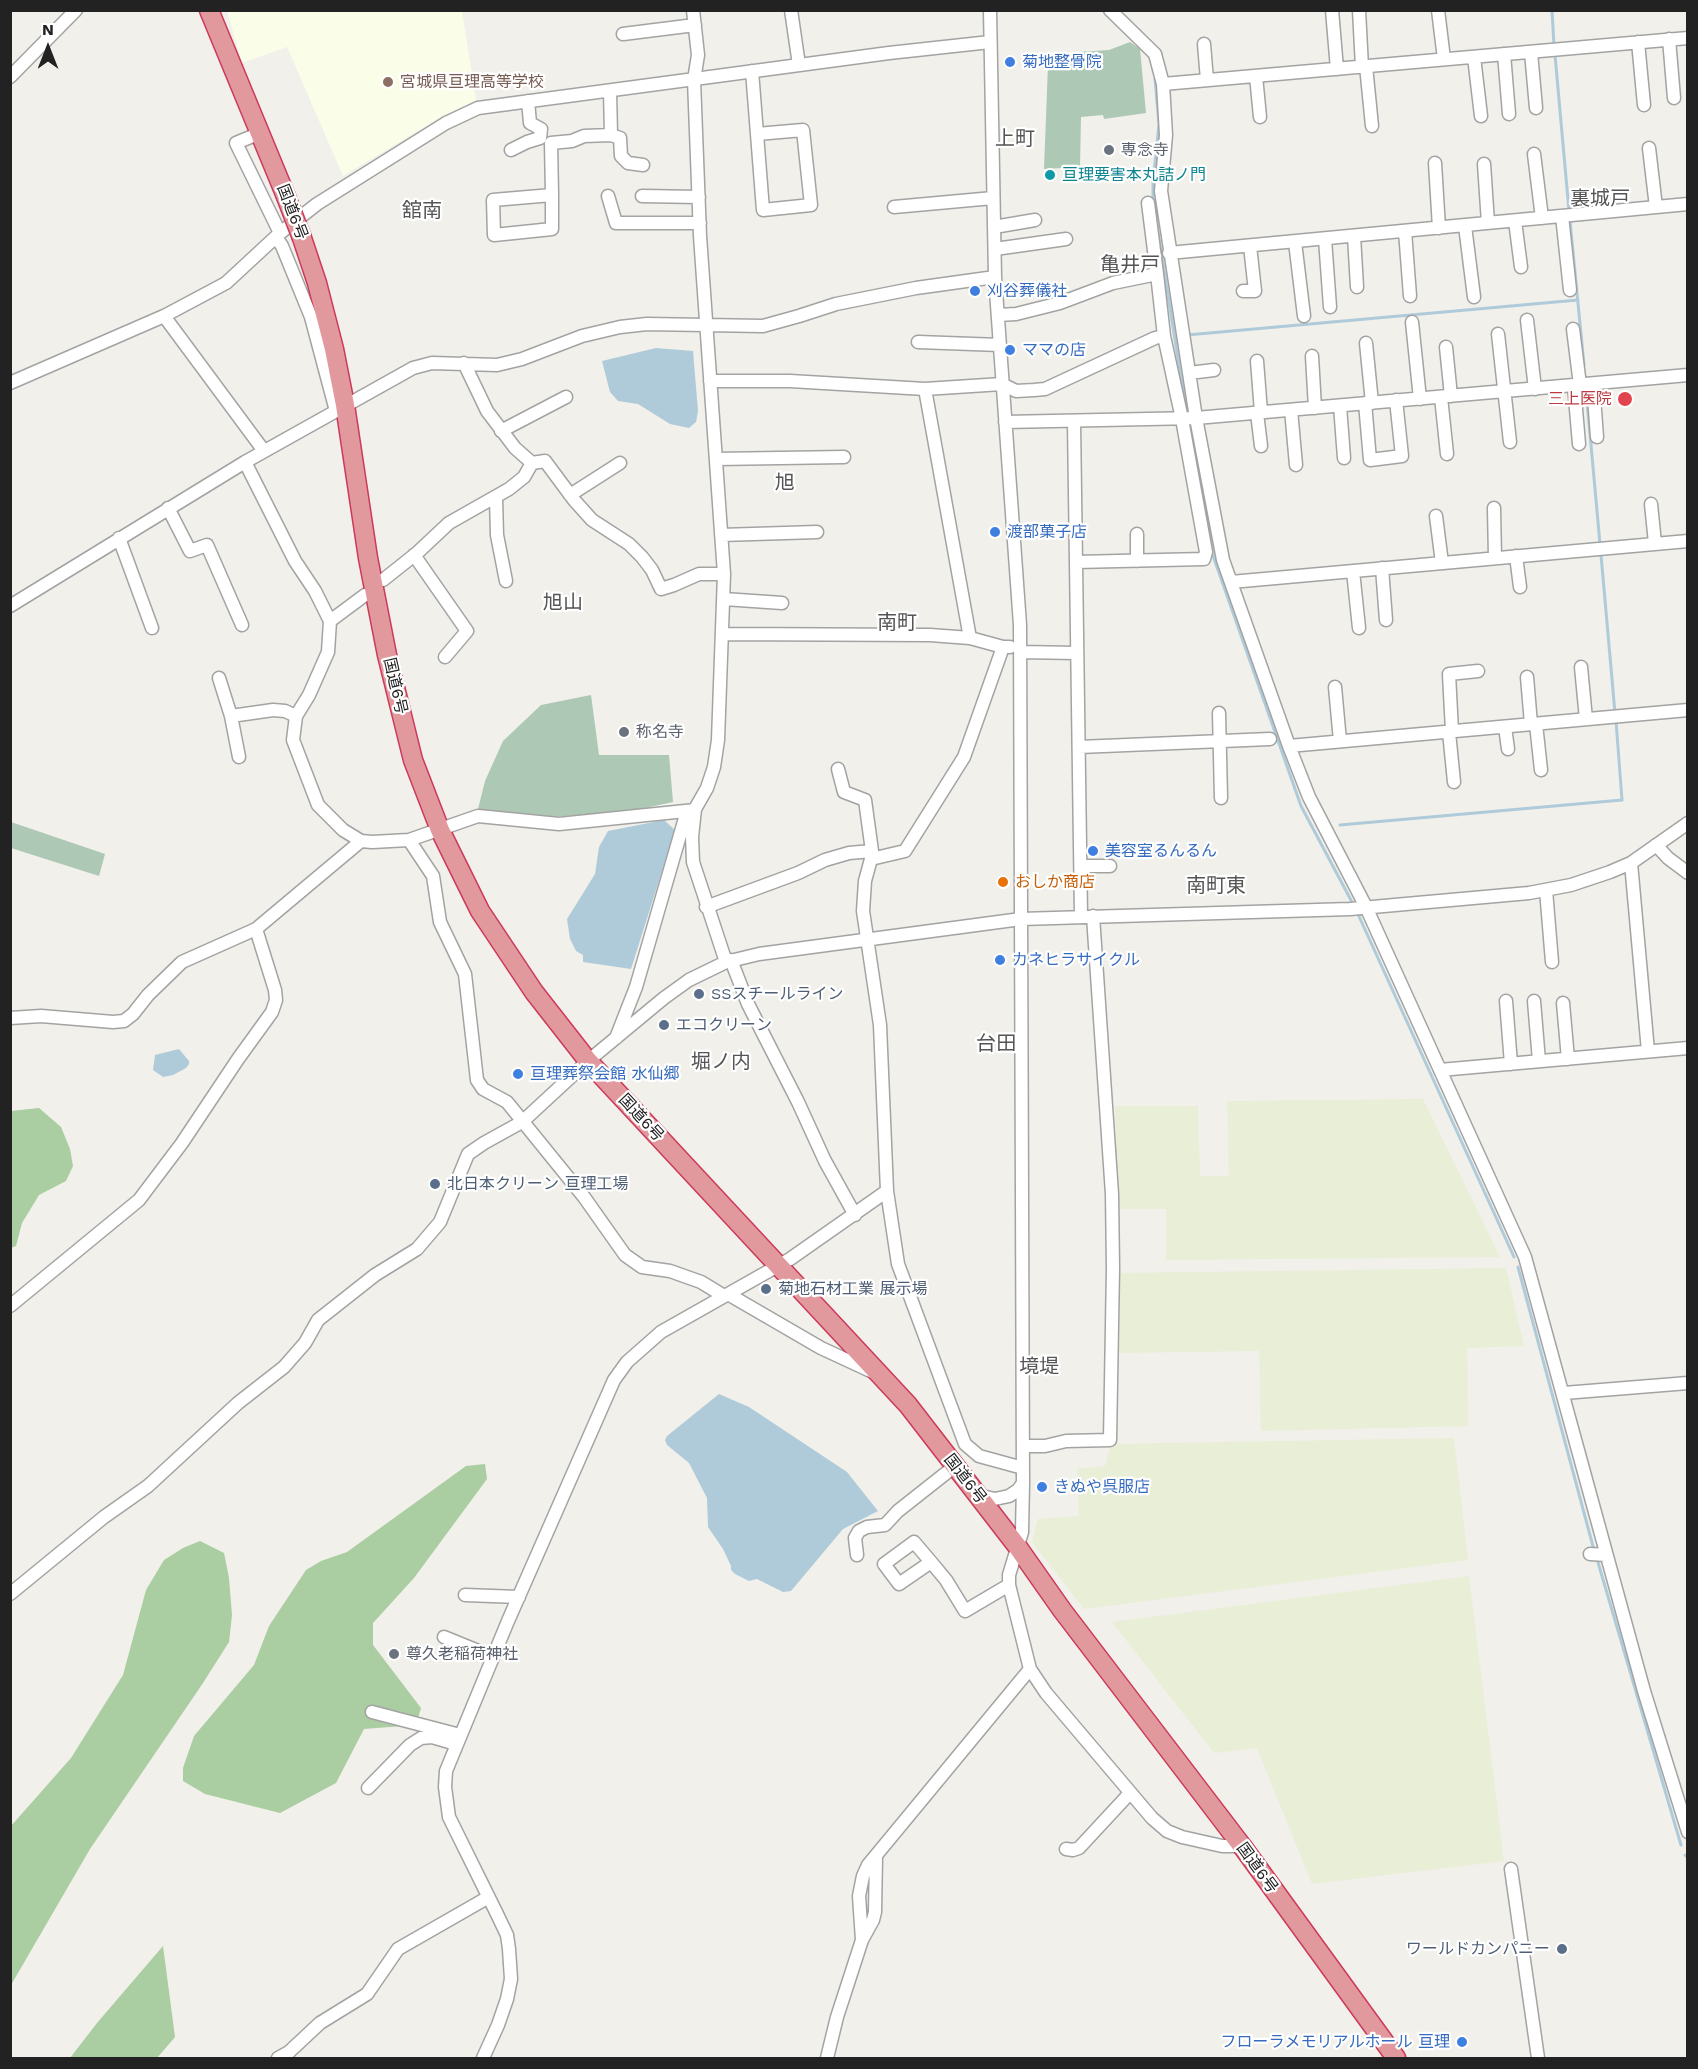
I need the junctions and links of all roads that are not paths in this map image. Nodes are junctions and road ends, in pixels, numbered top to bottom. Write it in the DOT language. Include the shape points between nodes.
graph roads {
  1 [pos="76,10"];
  2 [pos="209,10"];
  3 [pos="693,10"];
  4 [pos="790,10"];
  5 [pos="990,10"];
  6 [pos="1110,10"];
  7 [pos="1332,10"];
  8 [pos="1359,10"];
  9 [pos="1438,10"];
  10 [pos="695,25"];
  11 [pos="623,34"];
  12 [pos="1688,38"];
  13 [pos="1669,39"];
  14 [pos="990,42"];
  15 [pos="1638,42"];
  16 [pos="1204,44"];
  17 [pos="1531,52"];
  18 [pos="1504,54"];
  19 [pos="1474,57"];
  20 [pos="1444,59"];
  21 [pos="799,65"];
  22 [pos="1364,66"];
  23 [pos="1338,69"];
  24 [pos="752,71"];
  25 [pos="1256,76"];
  26 [pos="10,77"];
  27 [pos="694,80"];
  28 [pos="1207,80"];
  29 [pos="1163,84"];
  30 [pos="610,92"];
  31 [pos="1674,98"];
  32 [pos="528,101"];
  33 [pos="1644,105"];
  34 [pos="1536,108"];
  35 [pos="1509,114"];
  36 [pos="1480,116"];
  37 [pos="1260,117"];
  38 [pos="1372,126"];
  39 [pos="260,133"];
  40 [pos="757,134"];
  41 [pos="610,135"];
  42 [pos="1649,148"];
  43 [pos="510,150"];
  44 [pos="1534,154"];
  45 [pos="1435,164"];
  46 [pos="1484,164"];
  47 [pos="643,165"];
  48 [pos="552,195"];
  49 [pos="608,196"];
  50 [pos="642,196"];
  51 [pos="699,197"];
  52 [pos="993,198"];
  53 [pos="1148,203"];
  54 [pos="1688,204"];
  55 [pos="894,207"];
  56 [pos="1656,207"];
  57 [pos="1562,216"];
  58 [pos="1542,218"];
  59 [pos="1035,220"];
  60 [pos="1515,221"];
  61 [pos="700,223"];
  62 [pos="1488,224"];
  63 [pos="994,226"];
  64 [pos="1465,226"];
  65 [pos="1439,228"];
  66 [pos="1405,231"];
  67 [pos="278,235"];
  68 [pos="1354,236"];
  69 [pos="1066,239"];
  70 [pos="1325,239"];
  71 [pos="1295,242"];
  72 [pos="1250,246"];
  73 [pos="994,249"];
  74 [pos="1169,253"];
  75 [pos="1521,267"];
  76 [pos="1157,274"];
  77 [pos="995,277"];
  78 [pos="1357,287"];
  79 [pos="1569,290"];
  80 [pos="1243,291"];
  81 [pos="1410,296"];
  82 [pos="1474,297"];
  83 [pos="1330,307"];
  84 [pos="998,315"];
  85 [pos="164,316"];
  86 [pos="1304,316"];
  87 [pos="1527,320"];
  88 [pos="1412,322"];
  89 [pos="705,325"];
  90 [pos="1573,329"];
  91 [pos="1498,334"];
  92 [pos="1164,336"];
  93 [pos="918,342"];
  94 [pos="1366,343"];
  95 [pos="1000,345"];
  96 [pos="1446,347"];
  97 [pos="1312,356"];
  98 [pos="1257,361"];
  99 [pos="464,363"];
  100 [pos="1214,370"];
  101 [pos="1189,373"];
  102 [pos="1688,375"];
  103 [pos="710,381"];
  104 [pos="10,383"];
  105 [pos="1002,384"];
  106 [pos="1593,384"];
  107 [pos="1577,386"];
  108 [pos="925,389"];
  109 [pos="1535,389"];
  110 [pos="1505,391"];
  111 [pos="1446,396"];
  112 [pos="566,397"];
  113 [pos="1420,399"];
  114 [pos="1396,400"];
  115 [pos="1368,403"];
  116 [pos="1340,406"];
  117 [pos="340,408"];
  118 [pos="1315,408"];
  119 [pos="1291,410"];
  120 [pos="1259,412"];
  121 [pos="1182,418"];
  122 [pos="1196,418"];
  123 [pos="1005,422"];
  124 [pos="1074,422"];
  125 [pos="501,430"];
  126 [pos="1597,437"];
  127 [pos="1510,442"];
  128 [pos="1579,444"];
  129 [pos="1261,446"];
  130 [pos="264,451"];
  131 [pos="1447,454"];
  132 [pos="844,457"];
  133 [pos="1344,458"];
  134 [pos="716,459"];
  135 [pos="244,462"];
  136 [pos="531,463"];
  137 [pos="620,463"];
  138 [pos="1296,465"];
  139 [pos="570,495"];
  140 [pos="496,498"];
  141 [pos="1651,504"];
  142 [pos="168,508"];
  143 [pos="1494,508"];
  144 [pos="1436,516"];
  145 [pos="817,532"];
  146 [pos="1137,534"];
  147 [pos="721,535"];
  148 [pos="119,538"];
  149 [pos="1688,541"];
  150 [pos="1655,543"];
  151 [pos="414,555"];
  152 [pos="1516,556"];
  153 [pos="1495,558"];
  154 [pos="1137,561"];
  155 [pos="1076,562"];
  156 [pos="1442,563"];
  157 [pos="1382,568"];
  158 [pos="1353,571"];
  159 [pos="724,574"];
  160 [pos="383,580"];
  161 [pos="506,581"];
  162 [pos="1231,582"];
  163 [pos="1520,587"];
  164 [pos="365,595"];
  165 [pos="724,599"];
  166 [pos="782,603"];
  167 [pos="10,606"];
  168 [pos="1386,620"];
  169 [pos="330,621"];
  170 [pos="242,626"];
  171 [pos="152,628"];
  172 [pos="1359,628"];
  173 [pos="722,634"];
  174 [pos="970,638"];
  175 [pos="1003,647"];
  176 [pos="1020,649"];
  177 [pos="1077,653"];
  178 [pos="445,657"];
  179 [pos="1581,667"];
  180 [pos="1478,671"];
  181 [pos="1527,677"];
  182 [pos="219,678"];
  183 [pos="1335,687"];
  184 [pos="1688,710"];
  185 [pos="1219,713"];
  186 [pos="231,716"];
  187 [pos="296,716"];
  188 [pos="1586,719"];
  189 [pos="1534,724"];
  190 [pos="1505,727"];
  191 [pos="1450,731"];
  192 [pos="1270,739"];
  193 [pos="1219,741"];
  194 [pos="1340,741"];
  195 [pos="1289,746"];
  196 [pos="1079,747"];
  197 [pos="1508,749"];
  198 [pos="239,757"];
  199 [pos="838,769"];
  200 [pos="1541,770"];
  201 [pos="1454,782"];
  202 [pos="1221,798"];
  203 [pos="695,810"];
  204 [pos="1688,823"];
  205 [pos="440,830"];
  206 [pos="409,840"];
  207 [pos="361,841"];
  208 [pos="1656,845"];
  209 [pos="872,855"];
  210 [pos="1631,863"];
  211 [pos="1080,866"];
  212 [pos="1110,866"];
  213 [pos="1688,873"];
  214 [pos="1546,890"];
  215 [pos="706,907"];
  216 [pos="1366,907"];
  217 [pos="1087,916"];
  218 [pos="1021,919"];
  219 [pos="256,928"];
  220 [pos="867,941"];
  221 [pos="729,961"];
  222 [pos="1552,962"];
  223 [pos="1506,1001"];
  224 [pos="1534,1001"];
  225 [pos="1563,1003"];
  226 [pos="10,1018"];
  227 [pos="616,1039"];
  228 [pos="1688,1048"];
  229 [pos="1648,1051"];
  230 [pos="1568,1059"];
  231 [pos="588,1061"];
  232 [pos="1539,1061"];
  233 [pos="1511,1064"];
  234 [pos="1440,1071"];
  235 [pos="522,1122"];
  236 [pos="887,1191"];
  237 [pos="855,1215"];
  238 [pos="777,1266"];
  239 [pos="726,1295"];
  240 [pos="10,1305"];
  241 [pos="881,1376"];
  242 [pos="1688,1383"];
  243 [pos="1564,1393"];
  244 [pos="1024,1446"];
  245 [pos="955,1466"];
  246 [pos="1023,1468"];
  247 [pos="1023,1483"];
  248 [pos="977,1495"];
  249 [pos="1017,1546"];
  250 [pos="1590,1554"];
  251 [pos="857,1555"];
  252 [pos="1606,1555"];
  253 [pos="931,1562"];
  254 [pos="1009,1585"];
  255 [pos="10,1594"];
  256 [pos="465,1595"];
  257 [pos="519,1597"];
  258 [pos="444,1637"];
  259 [pos="493,1657"];
  260 [pos="1030,1669"];
  261 [pos="372,1712"];
  262 [pos="458,1739"];
  263 [pos="368,1788"];
  264 [pos="1130,1792"];
  265 [pos="1688,1832"];
  266 [pos="1242,1846"];
  267 [pos="1066,1850"];
  268 [pos="1511,1869"];
  269 [pos="488,1898"];
  270 [pos="278,2058"];
  271 [pos="483,2058"];
  272 [pos="827,2058"];
  273 [pos="1396,2058"];
  274 [pos="1538,2058"];
  1 -- 26 [label="street"];
  2 -- 39 [label="highway, 国道6号"];
  3 -- 10 [label="street"];
  4 -- 21 [label="street"];
  5 -- 14 [label="street"];
  6 -- 29 [label="street" via="1155,54"];
  7 -- 23 [label="street"];
  8 -- 22 [label="street"];
  9 -- 20 [label="street"];
  10 -- 11 [label="street"];
  10 -- 27 [label="street" via="698,55"];
  12 -- 13 [label="street"];
  13 -- 15 [label="street"];
  13 -- 31 [label="street"];
  14 -- 21 [label="street"];
  14 -- 52 [label="street"];
  15 -- 17 [label="street"];
  15 -- 33 [label="street"];
  16 -- 28 [label="street"];
  17 -- 18 [label="street"];
  17 -- 34 [label="street"];
  18 -- 19 [label="street"];
  18 -- 35 [label="street"];
  19 -- 20 [label="street"];
  19 -- 36 [label="street"];
  20 -- 22 [label="street"];
  21 -- 24 [label="street"];
  22 -- 23 [label="street"];
  22 -- 38 [label="street"];
  23 -- 25 [label="street"];
  24 -- 27 [label="street"];
  24 -- 40 [label="street"];
  25 -- 28 [label="street"];
  25 -- 37 [label="street"];
  27 -- 30 [label="street"];
  27 -- 51 [label="street"];
  28 -- 29 [label="street"];
  29 -- 74 [label="street" via="1166,135 1161,191"];
  30 -- 32 [label="street"];
  30 -- 41 [label="street"];
  32 -- 43 [label="street" via="530,123 541,129 540,138"];
  32 -- 67 [label="street" via="478,108 446,123 317,204"];
  39 -- 67 [label="street" via="236,142"];
  39 -- 117 [label="highway, 国道6号, bridge" via="317,284 334,350"];
  40 -- 40 [label="street" via="763,210 811,205 803,130"];
  41 -- 47 [label="street" via="620,138 621,156 628,163"];
  41 -- 48 [label="street" via="551,143"];
  42 -- 56 [label="street"];
  44 -- 58 [label="street"];
  45 -- 65 [label="street"];
  46 -- 62 [label="street"];
  48 -- 48 [label="street" via="552,229 494,235 493,200"];
  49 -- 61 [label="street" via="616,223"];
  50 -- 51 [label="street"];
  51 -- 61 [label="street"];
  52 -- 55 [label="street"];
  52 -- 63 [label="street"];
  53 -- 76 [label="street"];
  54 -- 56 [label="street"];
  56 -- 57 [label="street"];
  57 -- 58 [label="street"];
  57 -- 79 [label="street"];
  58 -- 60 [label="street"];
  59 -- 63 [label="street"];
  60 -- 62 [label="street"];
  60 -- 75 [label="street"];
  61 -- 89 [label="street"];
  62 -- 64 [label="street"];
  63 -- 73 [label="street"];
  64 -- 65 [label="street"];
  64 -- 82 [label="street"];
  65 -- 66 [label="street"];
  66 -- 68 [label="street"];
  66 -- 81 [label="street"];
  67 -- 85 [label="street" via="226,283"];
  67 -- 117 [label="street"];
  68 -- 70 [label="street"];
  68 -- 78 [label="street"];
  69 -- 73 [label="street"];
  70 -- 71 [label="street"];
  70 -- 83 [label="street"];
  71 -- 72 [label="street"];
  71 -- 86 [label="street"];
  72 -- 74 [label="street"];
  72 -- 80 [label="street" via="1255,291"];
  73 -- 77 [label="street"];
  74 -- 101 [label="street"];
  76 -- 84 [label="street" via="1113,283 1060,303"];
  76 -- 92 [label="street"];
  77 -- 84 [label="street"];
  77 -- 89 [label="street" via="836,304 763,326"];
  84 -- 95 [label="street"];
  85 -- 104 [label="street"];
  85 -- 130 [label="street"];
  87 -- 109 [label="street"];
  88 -- 113 [label="street"];
  89 -- 99 [label="street" via="620,327 497,365"];
  89 -- 103 [label="street"];
  90 -- 107 [label="street"];
  91 -- 110 [label="street"];
  92 -- 105 [label="street" via="1045,389 1016,391"];
  92 -- 121 [label="street"];
  93 -- 95 [label="street"];
  94 -- 115 [label="street"];
  95 -- 105 [label="street"];
  96 -- 111 [label="street"];
  97 -- 118 [label="street"];
  98 -- 120 [label="street"];
  99 -- 117 [label="street" via="432,363 413,368"];
  99 -- 125 [label="street" via="487,411"];
  100 -- 101 [label="street"];
  101 -- 122 [label="street"];
  102 -- 106 [label="street"];
  103 -- 108 [label="street"];
  103 -- 134 [label="street"];
  105 -- 108 [label="street"];
  105 -- 123 [label="street"];
  106 -- 107 [label="street"];
  106 -- 126 [label="street"];
  107 -- 109 [label="street"];
  107 -- 128 [label="street"];
  108 -- 174 [label="street"];
  109 -- 110 [label="street"];
  110 -- 111 [label="street"];
  110 -- 127 [label="street"];
  111 -- 113 [label="street"];
  111 -- 131 [label="street"];
  112 -- 125 [label="street"];
  113 -- 114 [label="street"];
  114 -- 115 [label="street"];
  114 -- 115 [label="street" via="1402,456 1370,459"];
  115 -- 116 [label="street"];
  116 -- 118 [label="street"];
  116 -- 133 [label="street"];
  117 -- 130 [label="street"];
  117 -- 205 [label="highway, 国道6号" via="387,655 413,760"];
  118 -- 119 [label="street"];
  119 -- 120 [label="street"];
  119 -- 138 [label="street"];
  120 -- 122 [label="street"];
  120 -- 129 [label="street"];
  121 -- 122 [label="street"];
  121 -- 124 [label="street"];
  121 -- 154 [label="street" via="1206,552 1204,559"];
  122 -- 162 [label="street" via="1217,532"];
  123 -- 124 [label="street"];
  123 -- 176 [label="street"];
  124 -- 155 [label="street"];
  125 -- 136 [label="street"];
  130 -- 135 [label="street"];
  132 -- 134 [label="street"];
  134 -- 147 [label="street"];
  135 -- 142 [label="street"];
  135 -- 169 [label="street"];
  136 -- 139 [label="street" via="545,461"];
  136 -- 140 [label="street" via="524,477"];
  137 -- 139 [label="street"];
  139 -- 159 [label="street" via="592,520 630,544 652,570 660,588 699,574"];
  140 -- 151 [label="street" via="450,523"];
  140 -- 161 [label="street" via="497,535"];
  141 -- 150 [label="street"];
  142 -- 148 [label="street"];
  142 -- 170 [label="street" via="190,551 207,545"];
  143 -- 153 [label="street"];
  144 -- 156 [label="street"];
  145 -- 147 [label="street"];
  146 -- 154 [label="street"];
  147 -- 159 [label="street"];
  148 -- 167 [label="street"];
  148 -- 171 [label="street"];
  149 -- 150 [label="street"];
  150 -- 152 [label="street"];
  151 -- 160 [label="street"];
  151 -- 178 [label="street" via="467,631"];
  152 -- 153 [label="street"];
  152 -- 163 [label="street"];
  153 -- 156 [label="street"];
  154 -- 155 [label="street"];
  155 -- 177 [label="street"];
  156 -- 157 [label="street"];
  157 -- 158 [label="street"];
  157 -- 168 [label="street"];
  158 -- 162 [label="street"];
  158 -- 172 [label="street"];
  159 -- 165 [label="street"];
  162 -- 195 [label="street"];
  164 -- 169 [label="street"];
  165 -- 166 [label="street"];
  165 -- 173 [label="street"];
  169 -- 187 [label="street" via="328,652"];
  173 -- 174 [label="street"];
  173 -- 203 [label="street" via="714,767"];
  174 -- 175 [label="street"];
  175 -- 176 [label="street"];
  175 -- 209 [label="street" via="964,757 905,851"];
  176 -- 177 [label="street"];
  176 -- 218 [label="street"];
  177 -- 196 [label="street"];
  179 -- 188 [label="street"];
  180 -- 191 [label="street" via="1449,674"];
  181 -- 189 [label="street"];
  182 -- 186 [label="street"];
  183 -- 194 [label="street"];
  184 -- 188 [label="street"];
  185 -- 193 [label="street"];
  186 -- 187 [label="street" via="273,710"];
  186 -- 198 [label="street"];
  187 -- 207 [label="street" via="293,740 318,805 330,819"];
  188 -- 189 [label="street"];
  189 -- 190 [label="street"];
  189 -- 200 [label="street"];
  190 -- 191 [label="street"];
  190 -- 197 [label="street"];
  191 -- 194 [label="street"];
  191 -- 201 [label="street"];
  192 -- 193 [label="street"];
  193 -- 196 [label="street"];
  193 -- 202 [label="street"];
  194 -- 195 [label="street"];
  195 -- 216 [label="street" via="1309,797"];
  196 -- 211 [label="street"];
  199 -- 209 [label="street" via="844,792 865,800"];
  203 -- 205 [label="street" via="559,824 478,816"];
  203 -- 215 [label="street" via="693,862"];
  203 -- 227 [label="street" via="685,818 636,987"];
  204 -- 208 [label="street"];
  205 -- 206 [label="street"];
  205 -- 231 [label="highway, 国道6号" via="480,911 534,992"];
  206 -- 207 [label="street"];
  206 -- 235 [label="street" via="433,876 440,922 465,974 477,1080 483,1089 507,1102"];
  207 -- 219 [label="street"];
  208 -- 210 [label="street"];
  208 -- 213 [label="street"];
  209 -- 215 [label="street" via="849,853 825,860"];
  209 -- 220 [label="street" via="863,911"];
  210 -- 214 [label="street"];
  210 -- 229 [label="street"];
  211 -- 212 [label="street"];
  211 -- 217 [label="street"];
  214 -- 216 [label="street"];
  214 -- 222 [label="street"];
  215 -- 221 [label="street"];
  216 -- 217 [label="street"];
  216 -- 234 [label="street"];
  217 -- 218 [label="street"];
  217 -- 244 [label="street" via="1112,1194 1110,1440"];
  218 -- 220 [label="street"];
  218 -- 244 [label="street"];
  219 -- 226 [label="street" via="182,962 124,1021"];
  219 -- 240 [label="street" via="275,990 272,1012 139,1200"];
  220 -- 221 [label="street"];
  220 -- 236 [label="street" via="880,1024"];
  221 -- 227 [label="street" via="690,980"];
  221 -- 237 [label="street"];
  223 -- 233 [label="street"];
  224 -- 232 [label="street"];
  225 -- 230 [label="street"];
  227 -- 231 [label="street"];
  228 -- 229 [label="street"];
  229 -- 230 [label="street"];
  230 -- 232 [label="street"];
  231 -- 235 [label="street"];
  231 -- 238 [label="highway, 国道6号"];
  232 -- 233 [label="street"];
  233 -- 234 [label="street"];
  234 -- 243 [label="street" via="1525,1257"];
  235 -- 239 [label="street" via="626,1255 642,1267 670,1271"];
  235 -- 255 [label="street" via="468,1154 440,1222 417,1249 375,1275 318,1320 284,1367 238,1403 148,1486"];
  236 -- 237 [label="street"];
  236 -- 246 [label="street" via="898,1264 965,1444 979,1456"];
  237 -- 238 [label="street"];
  238 -- 239 [label="street"];
  238 -- 241 [label="highway, 国道6号"];
  239 -- 241 [label="street"];
  239 -- 257 [label="street" via="661,1332 627,1362 614,1380"];
  241 -- 245 [label="highway, 国道6号"];
  242 -- 243 [label="street"];
  243 -- 252 [label="street"];
  244 -- 246 [label="street"];
  245 -- 248 [label="highway, 国道6号"];
  245 -- 251 [label="street" via="885,1526 859,1531 855,1538"];
  246 -- 247 [label="street"];
  247 -- 248 [label="street" via="1009,1496 995,1499"];
  247 -- 249 [label="street" via="1022,1532"];
  248 -- 249 [label="highway, 国道6号"];
  249 -- 254 [label="street"];
  249 -- 266 [label="highway, 国道6号"];
  250 -- 252 [label="street"];
  252 -- 265 [label="street"];
  253 -- 254 [label="street" via="965,1611"];
  254 -- 260 [label="street"];
  256 -- 257 [label="street"];
  257 -- 259 [label="street"];
  258 -- 259 [label="street"];
  259 -- 262 [label="street"];
  260 -- 264 [label="street"];
  260 -- 272 [label="street" via="862,1876 862,1940"];
  261 -- 262 [label="street"];
  262 -- 263 [label="street" via="421,1738"];
  262 -- 269 [label="street" via="446,1771 449,1817"];
  264 -- 266 [label="street" via="1167,1831 1207,1844"];
  264 -- 267 [label="street" via="1079,1848"];
  266 -- 273 [label="highway, 国道6号"];
  268 -- 274 [label="street"];
  269 -- 270 [label="street" via="398,1949 367,1994 320,2023"];
  269 -- 271 [label="street" via="507,1935 511,1979 498,2025"];
}
